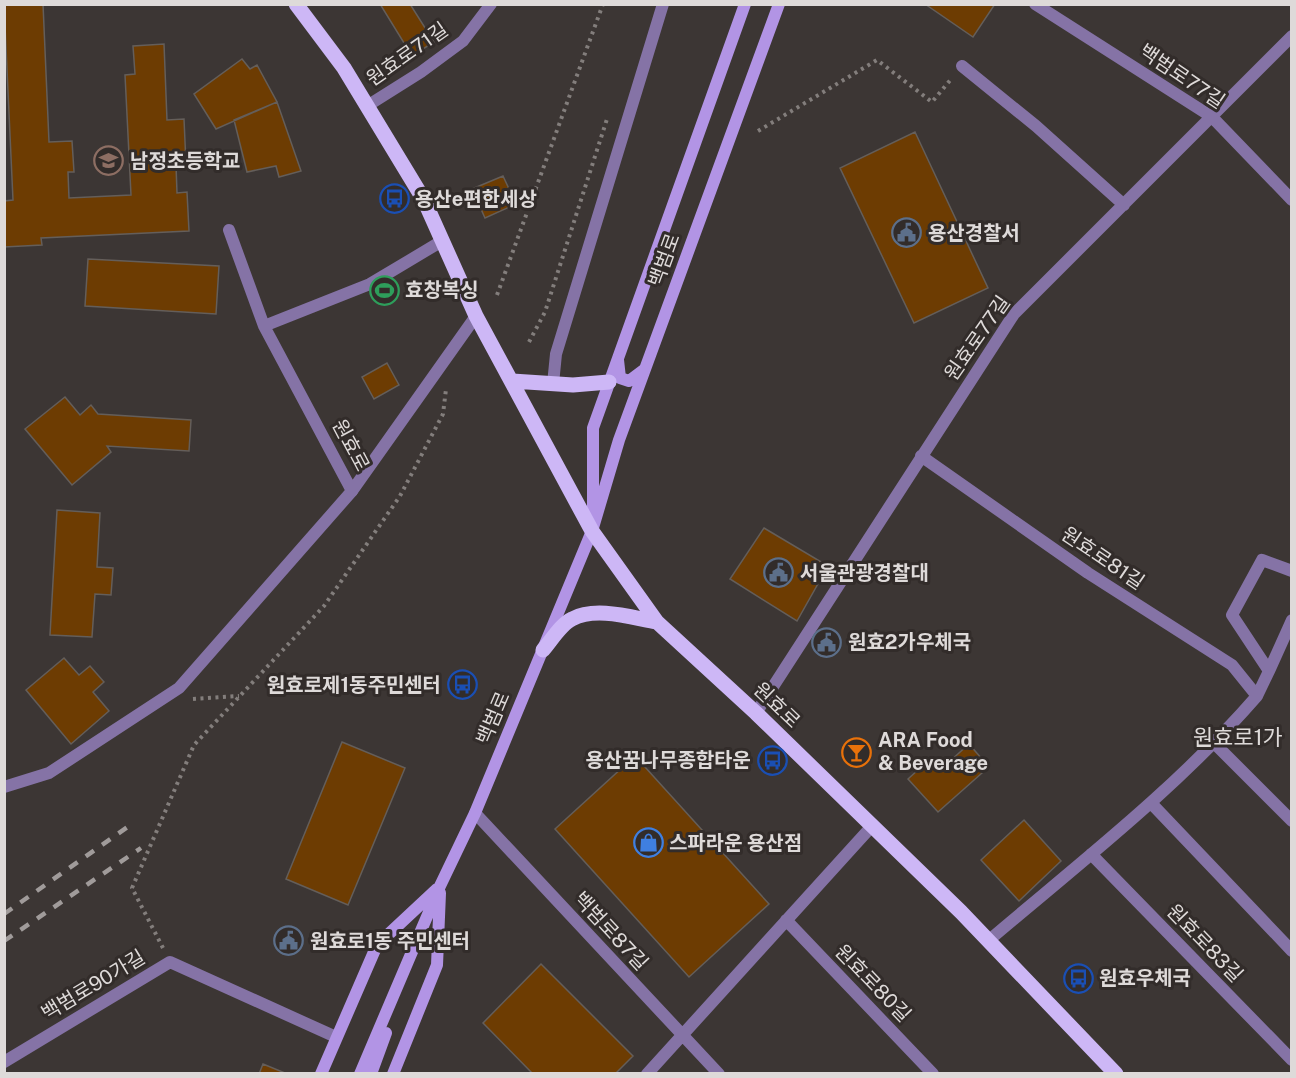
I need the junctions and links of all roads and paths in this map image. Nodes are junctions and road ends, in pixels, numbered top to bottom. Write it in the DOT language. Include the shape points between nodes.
graph roads {
  1 [pos="296,4"];
  2 [pos="491,4"];
  3 [pos="603,4"];
  4 [pos="663,4"];
  5 [pos="746,4"];
  6 [pos="779,4"];
  7 [pos="1035,4"];
  8 [pos="1291,37"];
  9 [pos="962,66"];
  10 [pos="367,106"];
  11 [pos="1212,117"];
  12 [pos="607,118"];
  13 [pos="758,130"];
  14 [pos="1292,200"];
  15 [pos="1124,205"];
  16 [pos="229,230"];
  17 [pos="442,241"];
  18 [pos="496,295"];
  19 [pos="476,316"];
  20 [pos="264,326"];
  21 [pos="529,342"];
  22 [pos="617,359"];
  23 [pos="645,369"];
  24 [pos="512,381"];
  25 [pos="447,382"];
  26 [pos="609,382"];
  27 [pos="553,384"];
  28 [pos="921,456"];
  29 [pos="351,491"];
  30 [pos="592,531"];
  31 [pos="1292,572"];
  32 [pos="1292,620"];
  33 [pos="657,622"];
  34 [pos="543,650"];
  35 [pos="1269,671"];
  36 [pos="239,696"];
  37 [pos="1257,696"];
  38 [pos="159,700"];
  39 [pos="756,713"];
  40 [pos="1215,744"];
  41 [pos="4,788"];
  42 [pos="1151,803"];
  43 [pos="475,813"];
  44 [pos="1292,821"];
  45 [pos="872,825"];
  46 [pos="1091,854"];
  47 [pos="440,886"];
  48 [pos="786,920"];
  49 [pos="988,940"];
  50 [pos="1292,951"];
  51 [pos="170,962"];
  52 [pos="682,1036"];
  53 [pos="336,1037"];
  54 [pos="1292,1060"];
  55 [pos="4,1062"];
  56 [pos="321,1074"];
  57 [pos="360,1074"];
  58 [pos="371,1074"];
  59 [pos="393,1074"];
  60 [pos="648,1074"];
  61 [pos="719,1074"];
  62 [pos="933,1074"];
  63 [pos="1116,1074"];
  1 -- 10 [label="main road, 원효로"];
  2 -- 10 [label="street, 원효로71길" via="463,41"];
  3 -- 18 [label="path"];
  4 -- 27 [label="street" via="556,354"];
  5 -- 22 [label="main road, 백범로"];
  6 -- 23 [label="main road, 백범로"];
  7 -- 11 [label="street, 백범로77길"];
  8 -- 11 [label="street, 원효로77길"];
  9 -- 13 [label="path" via="932,102 877,60"];
  9 -- 15 [label="street"];
  10 -- 17 [label="main road, 원효로" via="424,200"];
  11 -- 14 [label="street, 백범로77길"];
  11 -- 15 [label="street, 원효로77길"];
  12 -- 21 [label="path" via="545,312"];
  15 -- 28 [label="street, 원효로77길" via="1014,314"];
  16 -- 20 [label="street, 원효로"];
  17 -- 19 [label="main road, 원효로"];
  17 -- 20 [label="street" via="370,284"];
  19 -- 24 [label="main road, 원효로"];
  19 -- 29 [label="street, 원효로"];
  20 -- 29 [label="street, 원효로"];
  22 -- 23 [label="main road" via="620,378 629,381"];
  22 -- 26 [label="main road, 백범로"];
  23 -- 30 [label="main road, 백범로"];
  24 -- 27 [label="main road"];
  24 -- 30 [label="main road, 원효로"];
  25 -- 36 [label="path" via="443,414 400,496 324,606"];
  26 -- 27 [label="main road"];
  26 -- 30 [label="main road, 백범로" via="593,428"];
  28 -- 37 [label="street, 원효로81길" via="1088,573 1232,664"];
  28 -- 39 [label="street, 원효로77길"];
  29 -- 38 [label="street" via="179,688"];
  30 -- 33 [label="main road, 원효로"];
  30 -- 34 [label="main road, 백범로"];
  31 -- 35 [label="street" via="1263,560 1232,615"];
  32 -- 35 [label="street"];
  33 -- 34 [label="main road" via="583,615 570,619"];
  33 -- 39 [label="main road, 원효로"];
  34 -- 43 [label="main road, 백범로"];
  35 -- 37 [label="street"];
  36 -- 38 [label="path"];
  36 -- 51 [label="path" via="194,744 132,888"];
  37 -- 40 [label="street"];
  38 -- 41 [label="street" via="49,773"];
  39 -- 45 [label="main road, 원효로"];
  40 -- 42 [label="street"];
  40 -- 44 [label="street"];
  42 -- 46 [label="street"];
  42 -- 50 [label="street"];
  43 -- 47 [label="main road, 백범로"];
  43 -- 52 [label="street, 백범로87길"];
  45 -- 48 [label="street"];
  45 -- 49 [label="main road, 원효로"];
  46 -- 49 [label="street"];
  46 -- 54 [label="street, 원효로83길"];
  47 -- 53 [label="main road" via="377,945"];
  47 -- 57 [label="main road, 백범로"];
  47 -- 58 [label="main road, 백범로"];
  47 -- 59 [label="main road" via="437,965"];
  48 -- 52 [label="street"];
  48 -- 62 [label="street, 원효로80길"];
  49 -- 63 [label="main road, 원효로"];
  51 -- 53 [label="street, 백범로90가길"];
  51 -- 55 [label="street, 백범로90가길"];
  52 -- 60 [label="street"];
  52 -- 61 [label="street, 백범로87길"];
  53 -- 56 [label="main road"];
}
